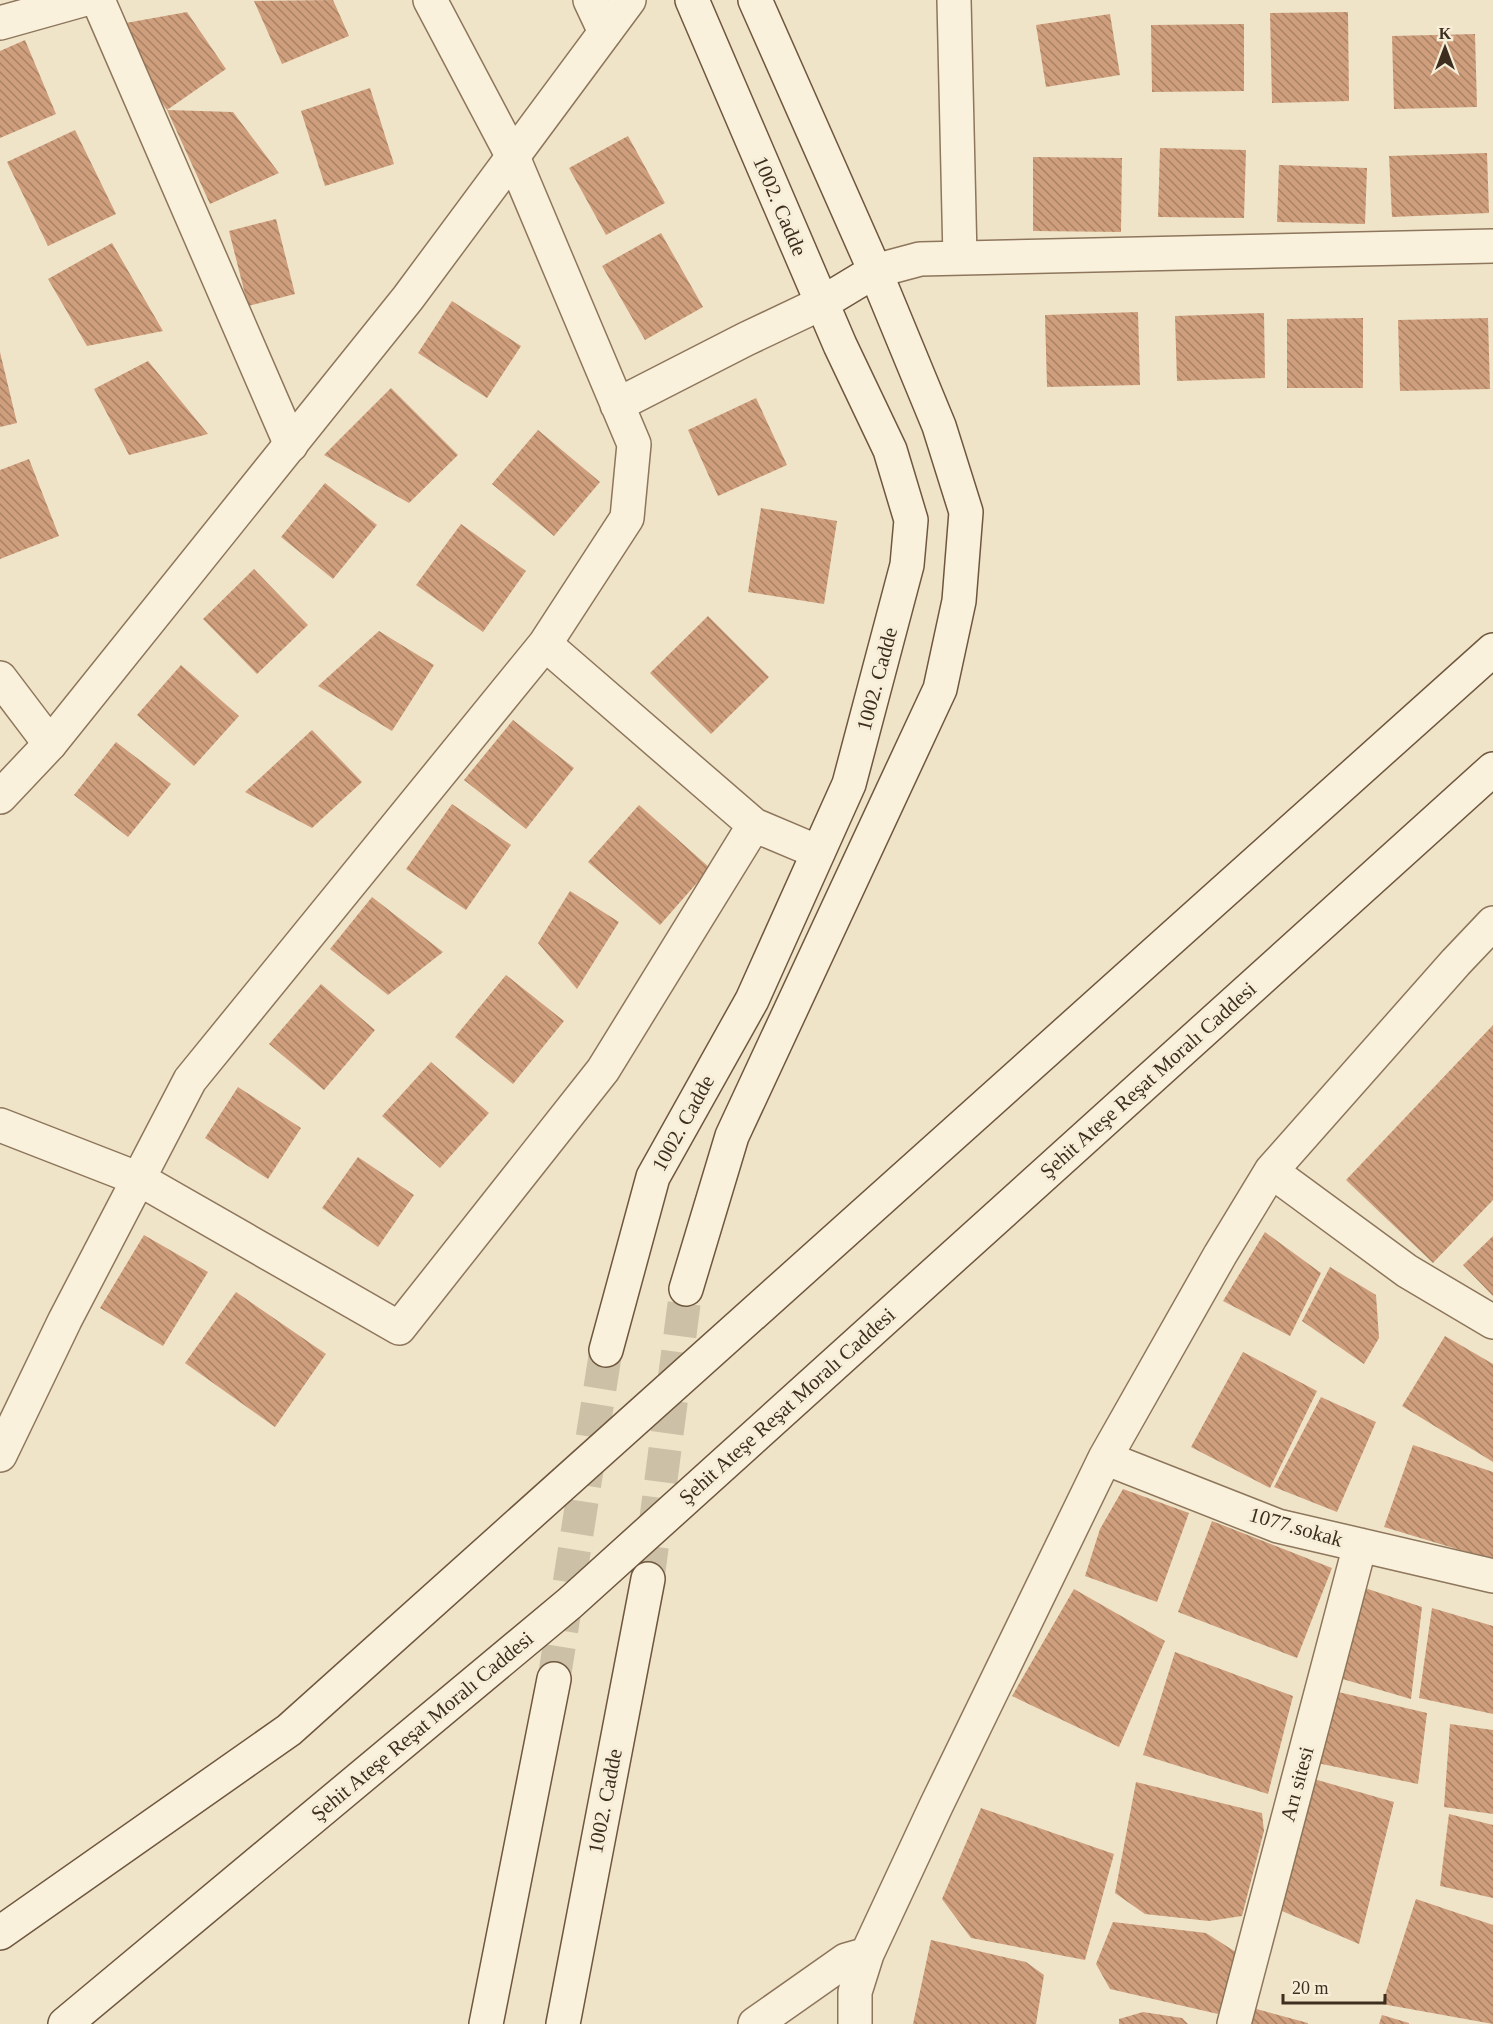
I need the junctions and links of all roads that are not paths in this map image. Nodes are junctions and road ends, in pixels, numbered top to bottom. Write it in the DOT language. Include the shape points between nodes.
graph roads {
  1 [pos="82,0"];
  2 [pos="98,0"];
  3 [pos="430,0"];
  4 [pos="590,0"];
  5 [pos="629,0"];
  6 [pos="692,0"];
  7 [pos="755,0"];
  8 [pos="954,0"];
  9 [pos="0,23"];
  10 [pos="605,32"];
  11 [pos="513,157"];
  12 [pos="1493,246"];
  13 [pos="960,258"];
  14 [pos="875,271"];
  15 [pos="822,303"];
  16 [pos="617,405"];
  17 [pos="291,445"];
  18 [pos="545,644"];
  19 [pos="1493,650"];
  20 [pos="0,678"];
  21 [pos="50,744"];
  22 [pos="1493,769"];
  23 [pos="0,797"];
  24 [pos="754,825"];
  25 [pos="818,852"];
  26 [pos="856,870"];
  27 [pos="1493,923"];
  28 [pos="0,1125"];
  29 [pos="1271,1171"];
  30 [pos="139,1179"];
  31 [pos="686,1289"];
  32 [pos="1493,1322"];
  33 [pos="606,1350"];
  34 [pos="0,1455"];
  35 [pos="1105,1458"];
  36 [pos="1360,1545"];
  37 [pos="1493,1576"];
  38 [pos="648,1579"];
  39 [pos="554,1679"];
  40 [pos="0,1933"];
  41 [pos="867,1954"];
  42 [pos="65,2024"];
  43 [pos="486,2024"];
  44 [pos="563,2024"];
  45 [pos="755,2024"];
  46 [pos="855,2024"];
  47 [pos="1234,2024"];
  1 -- 9 [label="street"];
  2 -- 17 [label="street"];
  3 -- 11 [label="street"];
  4 -- 10 [label="street"];
  5 -- 10 [label="street"];
  6 -- 15 [label="street, 1002. Cadde"];
  7 -- 14 [label="street"];
  8 -- 13 [label="street"];
  10 -- 11 [label="street"];
  11 -- 16 [label="street"];
  11 -- 17 [label="street"];
  12 -- 13 [label="street"];
  13 -- 14 [label="street" via="920,259"];
  14 -- 15 [label="street"];
  14 -- 26 [label="street" via="939,426 966,512 958,601 940,688"];
  15 -- 16 [label="street"];
  15 -- 25 [label="street, 1002. Cadde" via="890,450 911,520 907,566 849,784"];
  16 -- 18 [label="street" via="634,444 627,518"];
  17 -- 21 [label="street"];
  18 -- 24 [label="street"];
  18 -- 30 [label="street" via="190,1080"];
  19 -- 40 [label="street" via="289,1730"];
  20 -- 21 [label="street"];
  21 -- 23 [label="street"];
  22 -- 42 [label="street, Şehit Ateşe Reşat Moralı Caddesi" via="570,1603"];
  24 -- 25 [label="street"];
  24 -- 30 [label="street" via="603,1070 399,1328"];
  25 -- 26 [label="street"];
  25 -- 33 [label="street, 1002. Cadde" via="752,1000 652,1176"];
  26 -- 31 [label="street" via="732,1136"];
  27 -- 29 [label="street"];
  28 -- 30 [label="street"];
  29 -- 32 [label="street" via="1407,1270"];
  29 -- 35 [label="street"];
  30 -- 34 [label="street"];
  35 -- 36 [label="street, 1077.sokak" via="1278,1526"];
  35 -- 41 [label="street"];
  36 -- 37 [label="street, 1077.sokak"];
  36 -- 47 [label="street, Arı sitesi"];
  38 -- 44 [label="street, 1002. Cadde"];
  39 -- 43 [label="street"];
  41 -- 45 [label="street" via="846,1960"];
  41 -- 46 [label="street" via="855,1992"];
}
